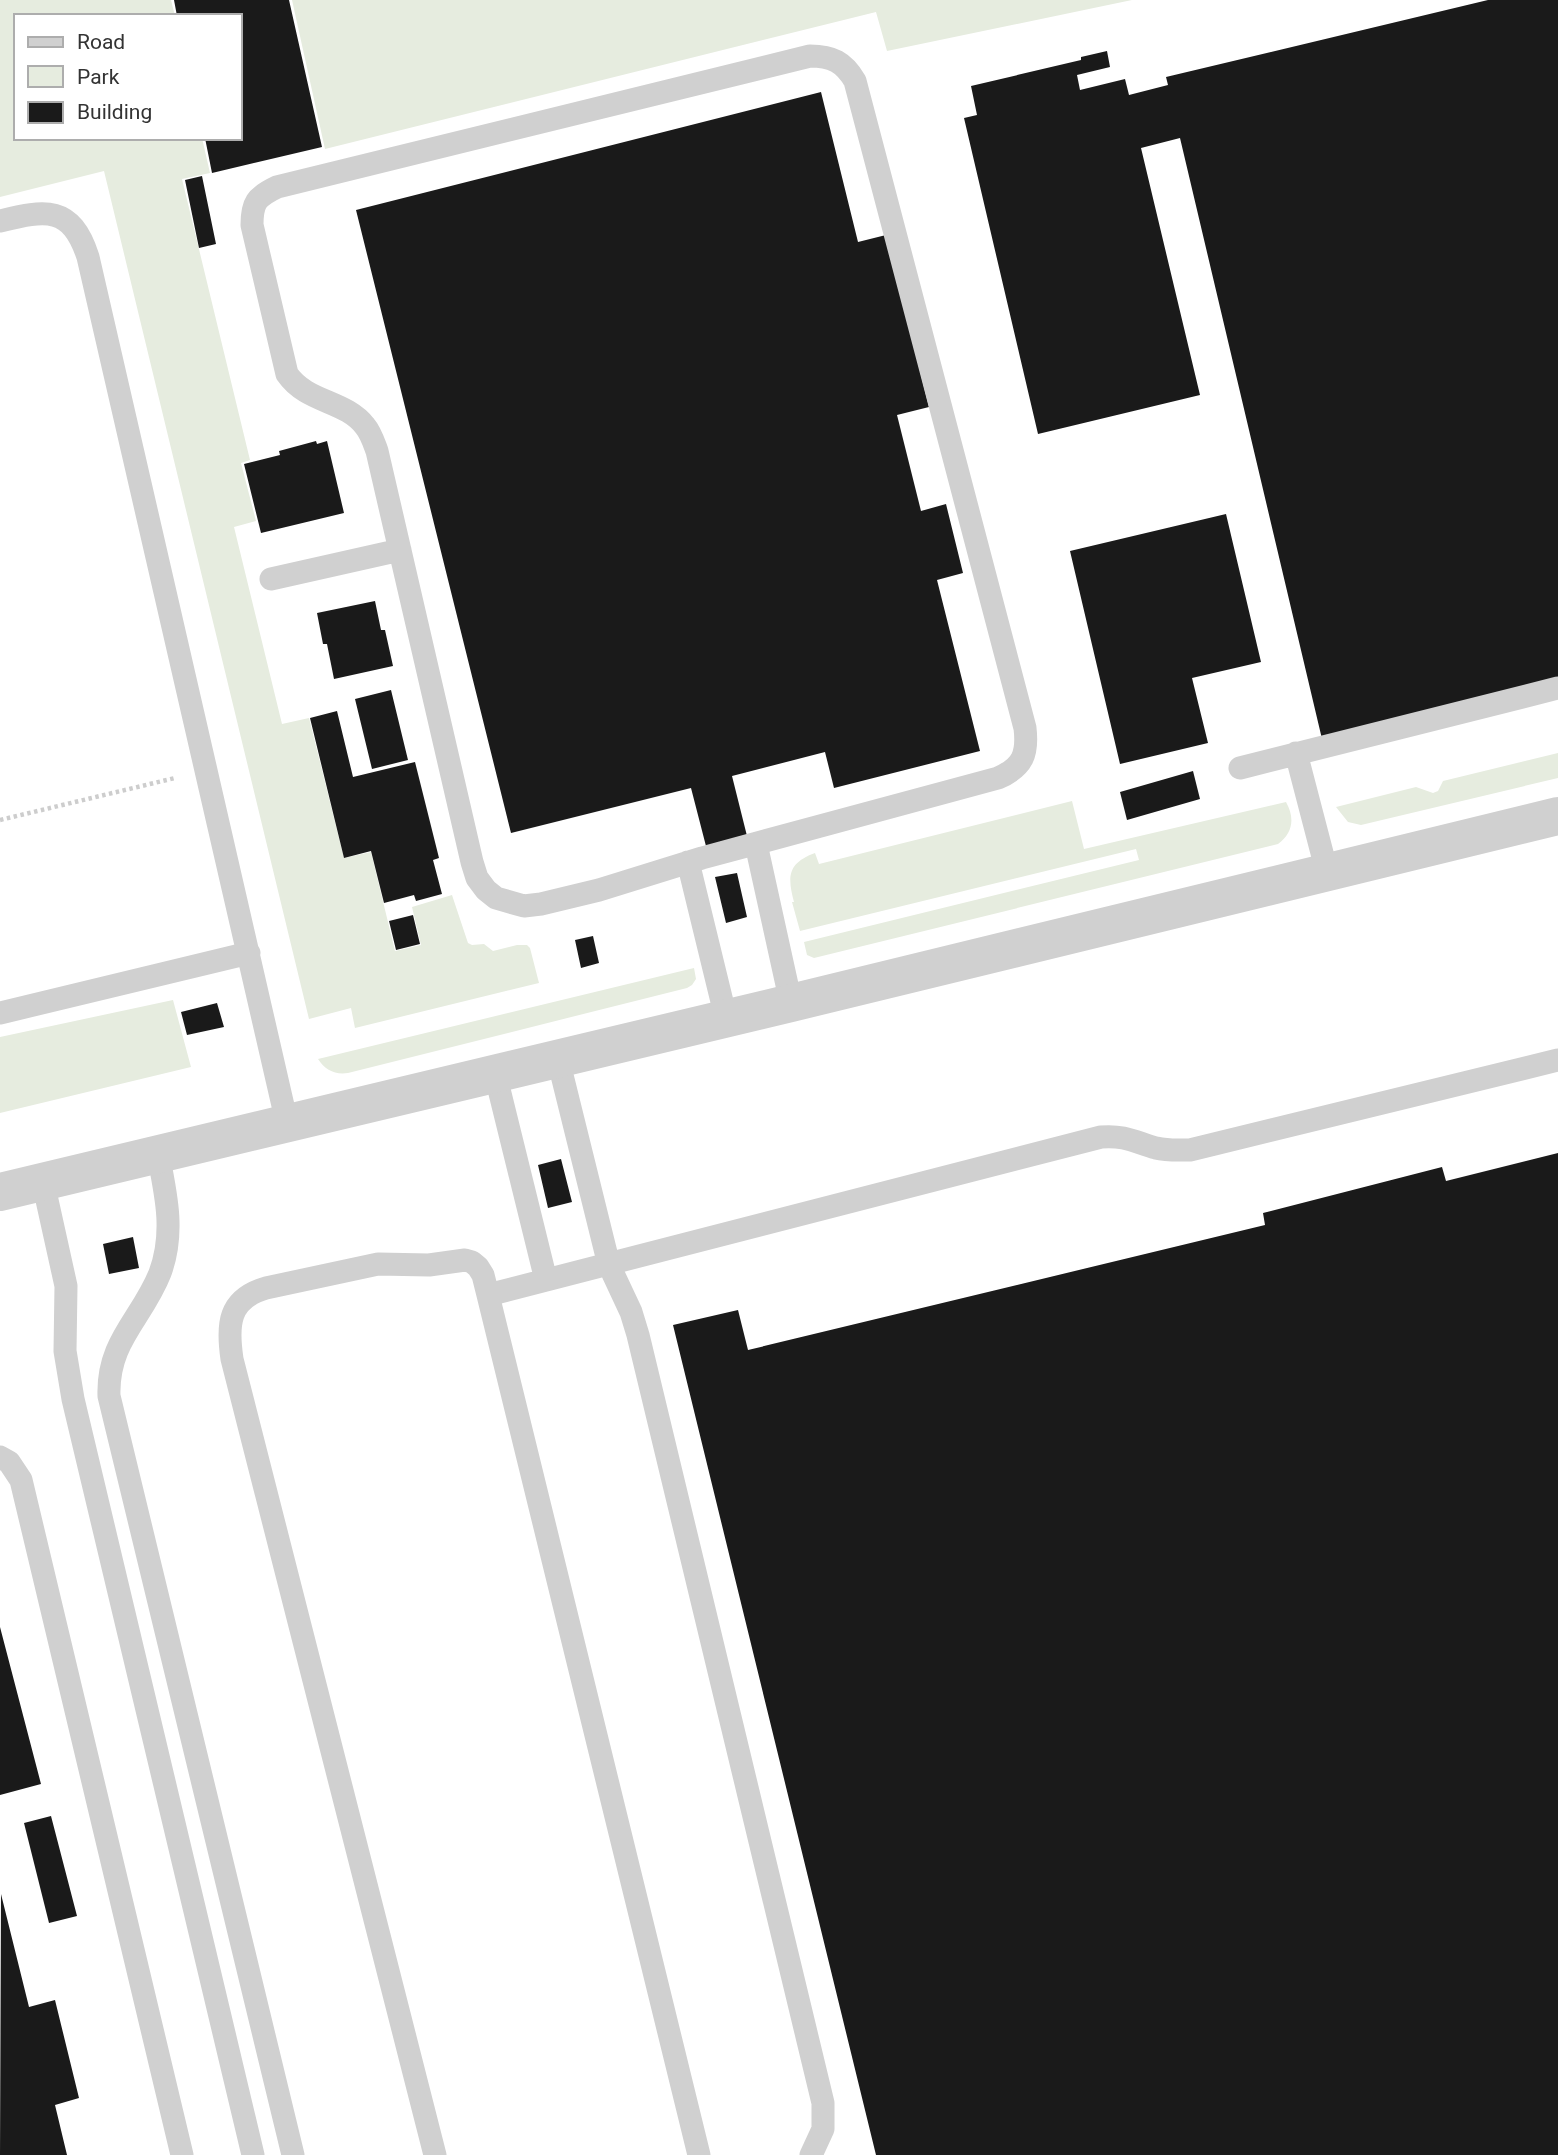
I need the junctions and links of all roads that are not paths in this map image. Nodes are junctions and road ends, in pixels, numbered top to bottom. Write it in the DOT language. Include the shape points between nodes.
graph roads {
  1 [pos="0,221"];
  2 [pos="400,550"];
  3 [pos="271,579"];
  4 [pos="1558,688"];
  5 [pos="1296,753"];
  6 [pos="1240,768"];
  7 [pos="1558,816"];
  8 [pos="756,844"];
  9 [pos="688,862"];
  10 [pos="1327,872"];
  11 [pos="249,953"];
  12 [pos="790,1003"];
  13 [pos="0,1013"];
  14 [pos="726,1018"];
  15 [pos="558,1059"];
  16 [pos="1558,1060"];
  17 [pos="495,1073"];
  18 [pos="287,1124"];
  19 [pos="158,1154"];
  20 [pos="43,1182"];
  21 [pos="0,1192"];
  22 [pos="609,1265"];
  23 [pos="547,1280"];
  24 [pos="488,1295"];
  25 [pos="0,1457"];
  26 [pos="182,2155"];
  27 [pos="253,2155"];
  28 [pos="293,2155"];
  29 [pos="435,2155"];
  30 [pos="699,2155"];
  31 [pos="810,2155"];
  1 -- 11 [label="lane" via="40,213 64,219 75,228 88,257"];
  2 -- 3 [label="lane"];
  2 -- 8 [label="lane" via="377,451 366,427 345,410 304,391 287,374 252,225 256,200 276,187 810,56 825,56 848,68 855,80 1025,728 1026,748 1017,766 998,778"];
  2 -- 9 [label="lane" via="472,862 486,890 508,903 541,904"];
  4 -- 5 [label="lane"];
  5 -- 6 [label="lane"];
  5 -- 10 [label="lane"];
  7 -- 10 [label="street"];
  8 -- 9 [label="lane"];
  8 -- 12 [label="lane"];
  9 -- 14 [label="lane"];
  10 -- 12 [label="street"];
  11 -- 13 [label="lane"];
  11 -- 18 [label="lane"];
  12 -- 14 [label="street"];
  14 -- 15 [label="street"];
  15 -- 17 [label="street"];
  15 -- 22 [label="lane"];
  16 -- 22 [label="lane" via="1190,1150 1172,1151 1131,1138 1101,1137"];
  17 -- 18 [label="street"];
  17 -- 23 [label="lane"];
  18 -- 19 [label="street"];
  19 -- 20 [label="street"];
  19 -- 28 [label="lane" via="169,1211 166,1250 153,1288 115,1352 108,1396"];
  20 -- 21 [label="street"];
  20 -- 27 [label="lane" via="66,1286 65,1351 73,1399"];
  22 -- 23 [label="lane"];
  22 -- 31 [label="lane" via="638,1335 823,2103 823,2129"];
  23 -- 24 [label="lane"];
  24 -- 29 [label="lane" via="472,1262 389,1263 252,1292 233,1312 230,1325 232,1359"];
  24 -- 30 [label="lane"];
  25 -- 26 [label="lane" via="21,1480"];
}
